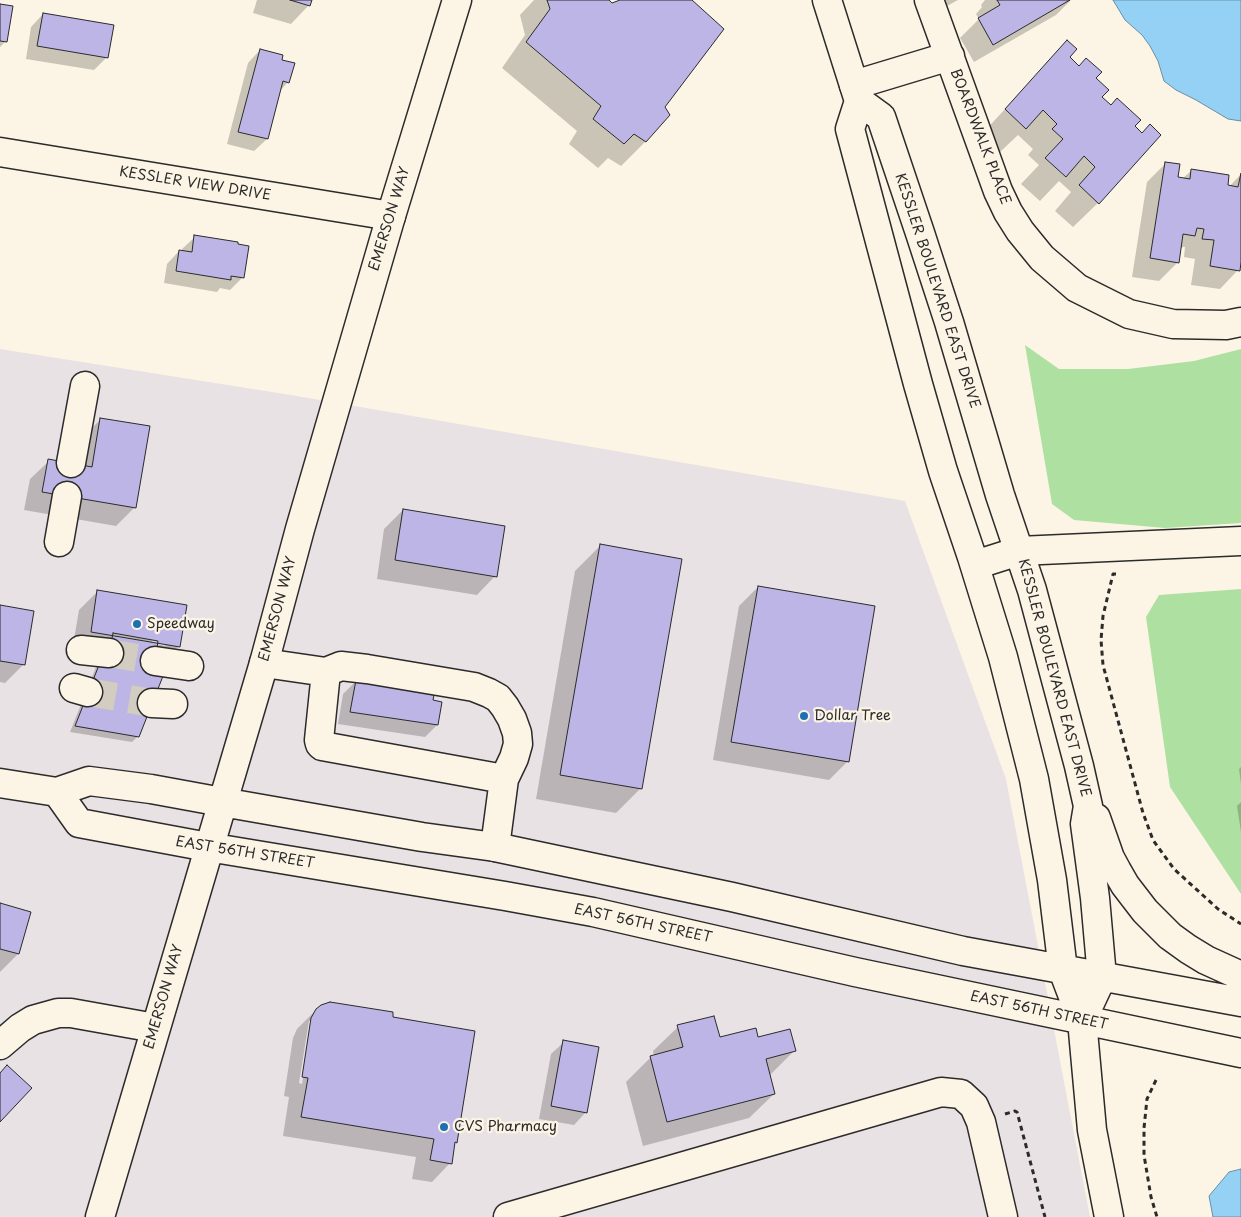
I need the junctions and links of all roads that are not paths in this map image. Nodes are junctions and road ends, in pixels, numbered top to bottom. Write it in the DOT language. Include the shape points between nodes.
graph roads {
  1 [pos="456,0"];
  2 [pos="827,0"];
  3 [pos="930,0"];
  4 [pos="950,56"];
  5 [pos="857,93"];
  6 [pos="0,152"];
  7 [pos="391,216"];
  8 [pos="1241,322"];
  9 [pos="85,386"];
  10 [pos="71,463"];
  11 [pos="66,496"];
  12 [pos="1241,541"];
  13 [pos="59,542"];
  14 [pos="1019,552"];
  15 [pos="974,565"];
  16 [pos="81,650"];
  17 [pos="109,653"];
  18 [pos="155,661"];
  19 [pos="264,663"];
  20 [pos="189,666"];
  21 [pos="326,672"];
  22 [pos="504,779"];
  23 [pos="0,783"];
  24 [pos="57,792"];
  25 [pos="222,802"];
  26 [pos="1088,806"];
  27 [pos="208,847"];
  28 [pos="496,847"];
  29 [pos="1063,970"];
  30 [pos="1241,976"];
  31 [pos="1102,977"];
  32 [pos="1241,1002"];
  33 [pos="1082,1020"];
  34 [pos="155,1028"];
  35 [pos="0,1045"];
  36 [pos="1241,1053"];
  37 [pos="100,1217"];
  38 [pos="508,1217"];
  39 [pos="1004,1217"];
  40 [pos="1108,1217"];
  1 -- 7 [label="main road, EMERSON WAY"];
  2 -- 5 [label="main road"];
  3 -- 4 [label="main road, BOARDWALK PLACE"];
  4 -- 5 [label="main road"];
  4 -- 8 [label="main road, BOARDWALK PLACE" via="998,191 1020,231 1042,258 1077,288 1129,314 1173,324 1226,325"];
  5 -- 14 [label="main road, KESSLER BOULEVARD EAST DRIVE" via="881,117 949,322"];
  5 -- 15 [label="main road" via="850,129 918,384"];
  6 -- 7 [label="main road, KESSLER VIEW DRIVE"];
  7 -- 19 [label="main road, EMERSON WAY"];
  9 -- 10 [label="main road"];
  11 -- 13 [label="main road"];
  12 -- 14 [label="main road"];
  14 -- 15 [label="main road"];
  14 -- 26 [label="main road, KESSLER BOULEVARD EAST DRIVE" via="1057,680"];
  15 -- 29 [label="main road" via="1005,666 1034,779 1052,880"];
  16 -- 17 [label="main road"];
  18 -- 20 [label="main road"];
  19 -- 21 [label="main road"];
  19 -- 25 [label="main road, EMERSON WAY"];
  21 -- 22 [label="main road" via="319,740 322,746"];
  21 -- 22 [label="main road" via="341,666 353,666 461,684 498,698 512,719 518,738 514,758"];
  22 -- 28 [label="main road"];
  23 -- 24 [label="main road"];
  24 -- 25 [label="main road" via="89,781"];
  24 -- 27 [label="main road, EAST 56TH STREET" via="79,823"];
  25 -- 27 [label="main road, EMERSON WAY"];
  25 -- 28 [label="main road"];
  26 -- 30 [label="main road" via="1099,821 1117,871 1145,911 1188,949"];
  26 -- 31 [label="main road, KESSLER BOULEVARD EAST DRIVE" via="1085,824"];
  27 -- 33 [label="main road, EAST 56TH STREET" via="585,911"];
  27 -- 34 [label="main road, EMERSON WAY"];
  28 -- 29 [label="main road" via="954,949"];
  29 -- 31 [label="main road"];
  29 -- 33 [label="main road"];
  31 -- 32 [label="main road"];
  31 -- 33 [label="main road"];
  33 -- 36 [label="main road, EAST 56TH STREET"];
  33 -- 40 [label="main road" via="1092,1130"];
  34 -- 35 [label="main road" via="58,1013 33,1020"];
  34 -- 37 [label="main road, EMERSON WAY"];
  38 -- 39 [label="main road" via="941,1092 961,1094 974,1106 982,1122"];
}
